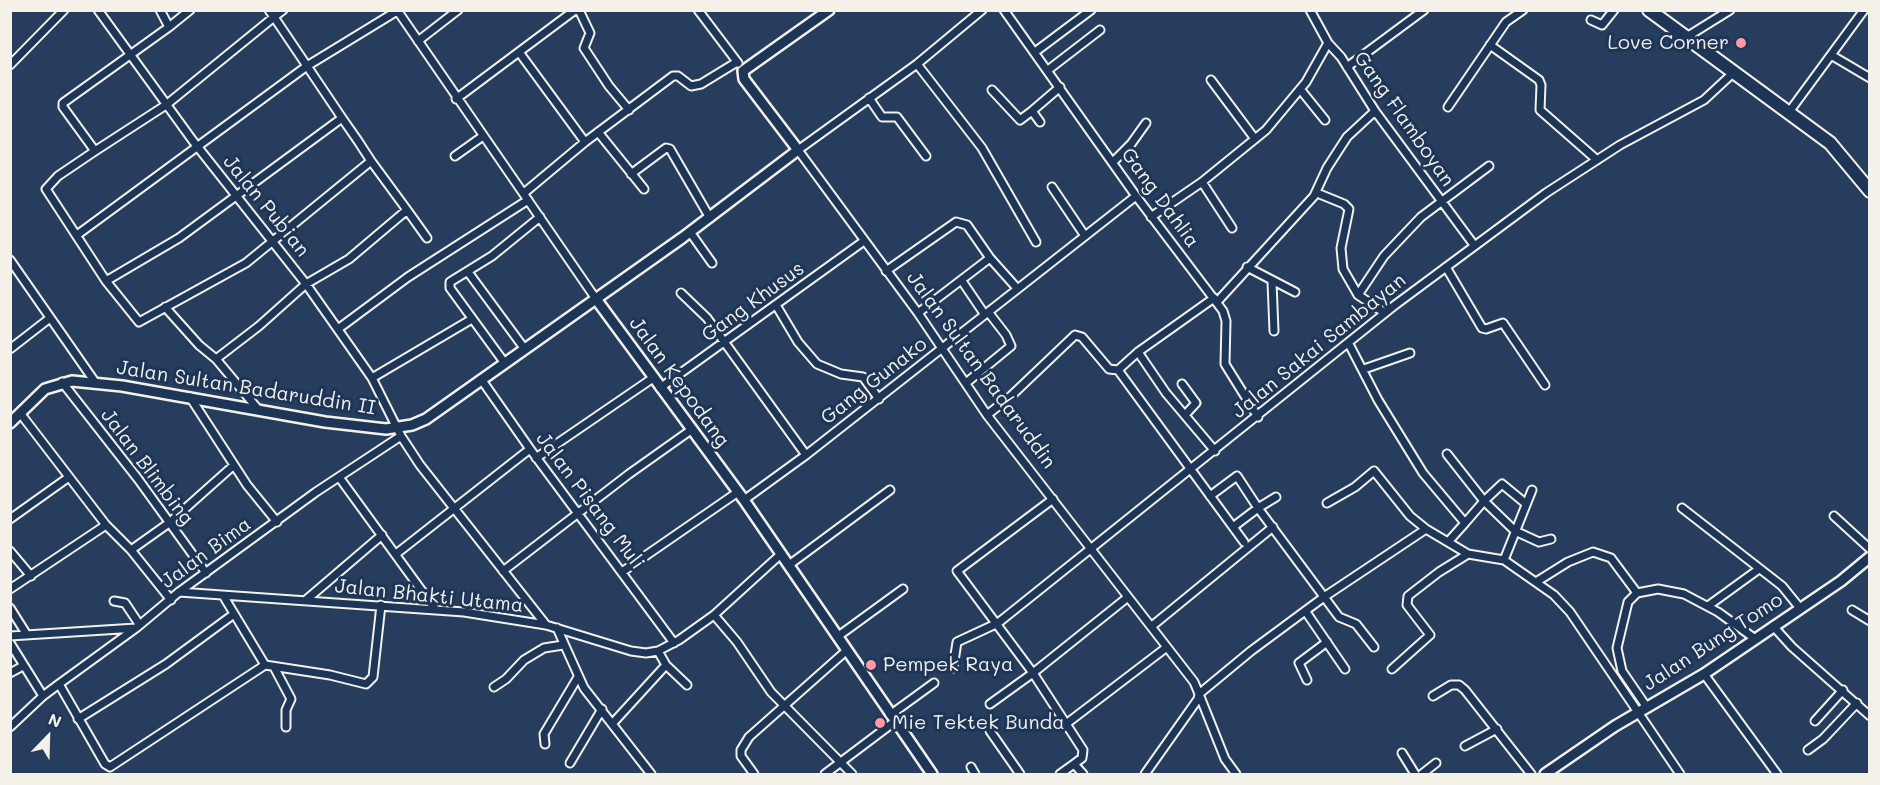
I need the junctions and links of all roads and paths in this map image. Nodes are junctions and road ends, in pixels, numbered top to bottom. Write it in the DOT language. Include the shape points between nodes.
graph roads {
  1 [pos="64,10"];
  2 [pos="98,10"];
  3 [pos="160,10"];
  4 [pos="190,10"];
  5 [pos="283,10"];
  6 [pos="458,10"];
  7 [pos="577,10"];
  8 [pos="698,10"];
  9 [pos="829,10"];
  10 [pos="982,10"];
  11 [pos="1004,10"];
  12 [pos="1091,10"];
  13 [pos="1424,10"];
  14 [pos="1523,10"];
  15 [pos="1614,10"];
  16 [pos="1649,10"];
  17 [pos="1730,10"];
  18 [pos="1864,10"];
  19 [pos="397,11"];
  20 [pos="1310,11"];
  21 [pos="272,14"];
  22 [pos="1592,20"];
  23 [pos="169,27"];
  24 [pos="1100,30"];
  25 [pos="1685,38"];
  26 [pos="418,40"];
  27 [pos="1328,43"];
  28 [pos="1490,45"];
  29 [pos="519,52"];
  30 [pos="1035,52"];
  31 [pos="1831,55"];
  32 [pos="131,56"];
  33 [pos="736,62"];
  34 [pos="916,64"];
  35 [pos="10,65"];
  36 [pos="307,66"];
  37 [pos="1347,68"];
  38 [pos="1048,70"];
  39 [pos="743,71"];
  40 [pos="1733,73"];
  41 [pos="1869,78"];
  42 [pos="1211,80"];
  43 [pos="1060,87"];
  44 [pos="1300,89"];
  45 [pos="992,90"];
  46 [pos="869,98"];
  47 [pos="456,99"];
  48 [pos="166,105"];
  49 [pos="1448,107"];
  50 [pos="629,111"];
  51 [pos="1032,111"];
  52 [pos="1375,111"];
  53 [pos="1789,112"];
  54 [pos="342,118"];
  55 [pos="1325,120"];
  56 [pos="1040,122"];
  57 [pos="1146,123"];
  58 [pos="598,132"];
  59 [pos="483,136"];
  60 [pos="1255,139"];
  61 [pos="585,142"];
  62 [pos="198,147"];
  63 [pos="798,150"];
  64 [pos="95,151"];
  65 [pos="455,156"];
  66 [pos="926,156"];
  67 [pos="1597,160"];
  68 [pos="371,161"];
  69 [pos="1113,162"];
  70 [pos="1489,166"];
  71 [pos="631,174"];
  72 [pos="1202,182"];
  73 [pos="1052,187"];
  74 [pos="644,189"];
  75 [pos="1869,190"];
  76 [pos="1317,193"];
  77 [pos="236,195"];
  78 [pos="526,196"];
  79 [pos="1136,196"];
  80 [pos="1442,202"];
  81 [pos="406,210"];
  82 [pos="540,217"];
  83 [pos="1151,217"];
  84 [pos="710,218"];
  85 [pos="1232,228"];
  86 [pos="690,232"];
  87 [pos="77,235"];
  88 [pos="1085,236"];
  89 [pos="427,238"];
  90 [pos="274,241"];
  91 [pos="864,241"];
  92 [pos="1036,242"];
  93 [pos="1474,245"];
  94 [pos="990,258"];
  95 [pos="11,260"];
  96 [pos="712,263"];
  97 [pos="1247,267"];
  98 [pos="1446,267"];
  99 [pos="468,272"];
  100 [pos="886,272"];
  101 [pos="106,281"];
  102 [pos="962,281"];
  103 [pos="1272,282"];
  104 [pos="306,284"];
  105 [pos="1015,286"];
  106 [pos="1295,292"];
  107 [pos="681,293"];
  108 [pos="1358,295"];
  109 [pos="596,299"];
  110 [pos="1215,300"];
  111 [pos="776,305"];
  112 [pos="165,307"];
  113 [pos="986,312"];
  114 [pos="918,313"];
  115 [pos="1385,313"];
  116 [pos="50,318"];
  117 [pos="472,319"];
  118 [pos="338,329"];
  119 [pos="1275,332"];
  120 [pos="726,342"];
  121 [pos="1349,344"];
  122 [pos="524,348"];
  123 [pos="10,349"];
  124 [pos="941,350"];
  125 [pos="1138,352"];
  126 [pos="1410,352"];
  127 [pos="216,359"];
  128 [pos="504,362"];
  129 [pos="1364,369"];
  130 [pos="1118,370"];
  131 [pos="372,378"];
  132 [pos="653,378"];
  133 [pos="481,379"];
  134 [pos="62,382"];
  135 [pos="95,382"];
  136 [pos="966,383"];
  137 [pos="1182,384"];
  138 [pos="1545,385"];
  139 [pos="660,388"];
  140 [pos="190,397"];
  141 [pos="879,399"];
  142 [pos="257,408"];
  143 [pos="20,413"];
  144 [pos="987,415"];
  145 [pos="1185,415"];
  146 [pos="1258,417"];
  147 [pos="10,423"];
  148 [pos="691,430"];
  149 [pos="399,432"];
  150 [pos="530,449"];
  151 [pos="1215,451"];
  152 [pos="1447,454"];
  153 [pos="806,455"];
  154 [pos="536,458"];
  155 [pos="234,465"];
  156 [pos="1191,469"];
  157 [pos="69,477"];
  158 [pos="339,477"];
  159 [pos="890,490"];
  160 [pos="1532,490"];
  161 [pos="741,496"];
  162 [pos="1210,496"];
  163 [pos="1276,497"];
  164 [pos="1053,499"];
  165 [pos="1484,501"];
  166 [pos="1327,503"];
  167 [pos="1525,503"];
  168 [pos="1258,508"];
  169 [pos="1682,508"];
  170 [pos="456,509"];
  171 [pos="578,512"];
  172 [pos="1834,516"];
  173 [pos="10,519"];
  174 [pos="277,522"];
  175 [pos="169,523"];
  176 [pos="1465,523"];
  177 [pos="106,525"];
  178 [pos="1233,527"];
  179 [pos="1273,527"];
  180 [pos="1426,529"];
  181 [pos="1515,531"];
  182 [pos="382,535"];
  183 [pos="1551,539"];
  184 [pos="1244,542"];
  185 [pos="1448,542"];
  186 [pos="1090,547"];
  187 [pos="1869,549"];
  188 [pos="131,550"];
  189 [pos="10,551"];
  190 [pos="396,554"];
  191 [pos="781,554"];
  192 [pos="1468,554"];
  193 [pos="1869,557"];
  194 [pos="1504,560"];
  195 [pos="789,565"];
  196 [pos="1759,569"];
  197 [pos="503,571"];
  198 [pos="622,572"];
  199 [pos="206,573"];
  200 [pos="31,576"];
  201 [pos="1536,582"];
  202 [pos="10,589"];
  203 [pos="903,589"];
  204 [pos="179,592"];
  205 [pos="1637,593"];
  206 [pos="224,597"];
  207 [pos="1128,597"];
  208 [pos="1324,597"];
  209 [pos="171,600"];
  210 [pos="306,600"];
  211 [pos="114,601"];
  212 [pos="381,604"];
  213 [pos="1708,606"];
  214 [pos="1799,607"];
  215 [pos="10,608"];
  216 [pos="435,609"];
  217 [pos="1852,610"];
  218 [pos="1306,612"];
  219 [pos="234,614"];
  220 [pos="714,615"];
  221 [pos="1869,621"];
  222 [pos="998,623"];
  223 [pos="546,625"];
  224 [pos="137,626"];
  225 [pos="1152,626"];
  226 [pos="1773,626"];
  227 [pos="557,628"];
  228 [pos="27,635"];
  229 [pos="10,636"];
  230 [pos="837,638"];
  231 [pos="1754,638"];
  232 [pos="10,642"];
  233 [pos="1327,642"];
  234 [pos="675,643"];
  235 [pos="563,645"];
  236 [pos="1167,647"];
  237 [pos="1374,647"];
  238 [pos="658,651"];
  239 [pos="846,651"];
  240 [pos="265,665"];
  241 [pos="666,665"];
  242 [pos="23,666"];
  243 [pos="274,667"];
  244 [pos="953,668"];
  245 [pos="1345,669"];
  246 [pos="1392,669"];
  247 [pos="1033,673"];
  248 [pos="10,674"];
  249 [pos="1704,674"];
  250 [pos="578,677"];
  251 [pos="1307,680"];
  252 [pos="934,683"];
  253 [pos="58,684"];
  254 [pos="687,685"];
  255 [pos="494,687"];
  256 [pos="1843,690"];
  257 [pos="1199,694"];
  258 [pos="43,696"];
  259 [pos="1432,696"];
  260 [pos="1857,703"];
  261 [pos="990,704"];
  262 [pos="783,705"];
  263 [pos="602,709"];
  264 [pos="1642,709"];
  265 [pos="1869,716"];
  266 [pos="892,718"];
  267 [pos="78,719"];
  268 [pos="1815,721"];
  269 [pos="612,724"];
  270 [pos="1066,724"];
  271 [pos="10,727"];
  272 [pos="286,727"];
  273 [pos="1497,729"];
  274 [pos="990,731"];
  275 [pos="545,744"];
  276 [pos="1465,746"];
  277 [pos="1808,750"];
  278 [pos="1402,753"];
  279 [pos="841,762"];
  280 [pos="570,763"];
  281 [pos="1436,763"];
  282 [pos="1074,764"];
  283 [pos="1550,773"];
  284 [pos="651,774"];
  285 [pos="754,774"];
  286 [pos="825,774"];
  287 [pos="852,774"];
  288 [pos="932,774"];
  289 [pos="1020,774"];
  290 [pos="1060,774"];
  291 [pos="1083,774"];
  292 [pos="1145,774"];
  293 [pos="1236,774"];
  294 [pos="1415,774"];
  295 [pos="1422,774"];
  296 [pos="1531,774"];
  297 [pos="1680,774"];
  298 [pos="1777,774"];
  1 -- 35 [label="street"];
  2 -- 32 [label="street, Jalan Pubian"];
  3 -- 23 [label="street"];
  4 -- 23 [label="street"];
  5 -- 21 [label="street"];
  6 -- 26 [label="street"];
  7 -- 29 [label="street"];
  7 -- 50 [label="street" via="590,33 584,48"];
  8 -- 33 [label="street"];
  9 -- 39 [label="street"];
  10 -- 34 [label="street"];
  11 -- 30 [label="street, Gang Dahlia"];
  12 -- 30 [label="street"];
  13 -- 37 [label="street"];
  14 -- 28 [label="street" via="1506,22"];
  15 -- 22 [label="street" via="1602,25"];
  16 -- 25 [label="highway"];
  17 -- 25 [label="street"];
  18 -- 31 [label="street"];
  19 -- 26 [label="street, Jalan Kepodang"];
  19 -- 36 [label="street"];
  20 -- 27 [label="street, Gang Flamboyan"];
  21 -- 36 [label="street"];
  21 -- 48 [label="street"];
  23 -- 32 [label="street"];
  24 -- 38 [label="street"];
  25 -- 40 [label="highway"];
  26 -- 47 [label="street, Jalan Kepodang"];
  27 -- 37 [label="street, Gang Flamboyan"];
  27 -- 44 [label="street"];
  28 -- 49 [label="street"];
  28 -- 67 [label="street" via="1539,80 1540,110"];
  29 -- 47 [label="street"];
  29 -- 61 [label="street"];
  30 -- 38 [label="street, Gang Dahlia"];
  31 -- 41 [label="street"];
  31 -- 53 [label="street"];
  32 -- 48 [label="street, Jalan Pubian"];
  32 -- 64 [label="street" via="62,105"];
  33 -- 39 [label="street"];
  33 -- 50 [label="street" via="693,86 675,75"];
  34 -- 46 [label="street"];
  34 -- 92 [label="street" via="982,148"];
  36 -- 54 [label="street"];
  36 -- 62 [label="street"];
  37 -- 52 [label="street, Gang Flamboyan"];
  38 -- 43 [label="street, Gang Dahlia"];
  39 -- 63 [label="street, Jalan Sultan Badaruddin" via="744,79"];
  40 -- 53 [label="highway"];
  40 -- 67 [label="street, Jalan Sakai Sambayan" via="1704,100"];
  42 -- 60 [label="street"];
  43 -- 51 [label="street"];
  43 -- 69 [label="street, Gang Dahlia"];
  44 -- 55 [label="street"];
  44 -- 60 [label="street"];
  45 -- 51 [label="street" via="1020,120"];
  46 -- 63 [label="street"];
  46 -- 66 [label="street" via="882,117 897,117"];
  47 -- 59 [label="street, Jalan Kepodang"];
  48 -- 62 [label="street, Jalan Pubian"];
  48 -- 64 [label="street"];
  50 -- 58 [label="street"];
  51 -- 56 [label="street"];
  52 -- 76 [label="street" via="1347,137"];
  52 -- 80 [label="street, Gang Flamboyan"];
  53 -- 75 [label="highway" via="1830,143"];
  54 -- 68 [label="street"];
  54 -- 77 [label="street"];
  57 -- 69 [label="street"];
  58 -- 61 [label="street"];
  58 -- 71 [label="street"];
  59 -- 65 [label="street"];
  59 -- 78 [label="street, Jalan Kepodang"];
  60 -- 72 [label="street"];
  61 -- 78 [label="street"];
  62 -- 77 [label="street, Jalan Pubian"];
  62 -- 87 [label="street"];
  63 -- 84 [label="street, Jalan Sultan Badaruddin II"];
  63 -- 91 [label="street, Jalan Sultan Badaruddin"];
  64 -- 87 [label="street" via="46,189"];
  67 -- 93 [label="street, Jalan Sakai Sambayan"];
  68 -- 81 [label="street"];
  68 -- 90 [label="street"];
  69 -- 79 [label="street, Gang Dahlia"];
  70 -- 80 [label="street"];
  71 -- 74 [label="street"];
  71 -- 84 [label="street" via="666,148 670,149"];
  72 -- 83 [label="street"];
  72 -- 85 [label="street"];
  73 -- 88 [label="street"];
  76 -- 97 [label="street"];
  76 -- 108 [label="street" via="1349,209 1341,248 1342,264"];
  77 -- 90 [label="street, Jalan Pubian"];
  77 -- 101 [label="street" via="179,238"];
  78 -- 82 [label="street, Jalan Kepodang"];
  78 -- 118 [label="street"];
  79 -- 83 [label="street, Gang Dahlia"];
  79 -- 88 [label="street, Gang Gunako"];
  80 -- 93 [label="street, Gang Flamboyan"];
  80 -- 108 [label="street" via="1421,217 1384,256"];
  81 -- 89 [label="street"];
  81 -- 104 [label="street" via="349,259"];
  82 -- 99 [label="street"];
  82 -- 109 [label="street, Jalan Kepodang"];
  83 -- 110 [label="street, Gang Dahlia"];
  84 -- 86 [label="street, Jalan Sultan Badaruddin II"];
  86 -- 96 [label="street"];
  86 -- 109 [label="street, Jalan Sultan Badaruddin II"];
  87 -- 101 [label="street"];
  88 -- 113 [label="street, Gang Gunako"];
  90 -- 104 [label="street, Jalan Pubian"];
  90 -- 112 [label="street" via="215,282"];
  91 -- 100 [label="street, Jalan Sultan Badaruddin"];
  91 -- 111 [label="street, Gang Khusus"];
  93 -- 98 [label="street, Jalan Sakai Sambayan"];
  94 -- 100 [label="street" via="967,225 956,222"];
  94 -- 102 [label="street"];
  94 -- 105 [label="street"];
  95 -- 116 [label="street"];
  97 -- 103 [label="street"];
  97 -- 110 [label="street"];
  98 -- 115 [label="street, Jalan Sakai Sambayan"];
  98 -- 138 [label="street" via="1482,328 1503,323"];
  99 -- 117 [label="street" via="451,281 450,288"];
  99 -- 122 [label="street"];
  100 -- 114 [label="street, Jalan Sultan Badaruddin"];
  101 -- 112 [label="street" via="136,321 144,321"];
  102 -- 113 [label="street"];
  102 -- 114 [label="street"];
  103 -- 106 [label="street"];
  103 -- 119 [label="street"];
  104 -- 118 [label="street, Jalan Pubian"];
  104 -- 127 [label="street"];
  107 -- 120 [label="street"];
  108 -- 115 [label="street"];
  109 -- 122 [label="street, Jalan Sultan Badaruddin II"];
  109 -- 132 [label="street, Jalan Kepodang"];
  110 -- 125 [label="street"];
  110 -- 146 [label="street, Gang Dahlia" via="1226,321 1225,364"];
  111 -- 120 [label="street, Gang Khusus"];
  111 -- 141 [label="street" via="798,342 817,364 841,374 863,377"];
  112 -- 127 [label="street"];
  113 -- 124 [label="street, Gang Gunako"];
  113 -- 136 [label="street" via="1011,346"];
  114 -- 124 [label="street, Jalan Sultan Badaruddin"];
  115 -- 121 [label="street, Jalan Sakai Sambayan"];
  116 -- 123 [label="street"];
  116 -- 135 [label="street"];
  117 -- 128 [label="street"];
  117 -- 131 [label="street"];
  118 -- 131 [label="street, Jalan Pubian"];
  120 -- 139 [label="street, Gang Khusus"];
  120 -- 153 [label="street"];
  121 -- 129 [label="street"];
  121 -- 146 [label="street, Jalan Sakai Sambayan"];
  122 -- 128 [label="street, Jalan Sultan Badaruddin II"];
  124 -- 136 [label="street, Jalan Sultan Badaruddin"];
  124 -- 141 [label="street, Gang Gunako"];
  125 -- 130 [label="street"];
  125 -- 145 [label="street"];
  126 -- 129 [label="street"];
  127 -- 142 [label="street"];
  128 -- 133 [label="street, Jalan Sultan Badaruddin II"];
  129 -- 176 [label="street" via="1378,400 1424,473"];
  130 -- 144 [label="street" via="1109,369 1082,337 1075,335"];
  130 -- 156 [label="street"];
  131 -- 149 [label="street, Jalan Pubian"];
  132 -- 139 [label="street, Jalan Kepodang"];
  132 -- 154 [label="street"];
  133 -- 149 [label="street, Jalan Sultan Badaruddin II" via="426,419"];
  133 -- 150 [label="street, Jalan Pisang Muli"];
  134 -- 135 [label="street, Jalan Sultan Badaruddin II"];
  134 -- 143 [label="street" via="45,389"];
  134 -- 175 [label="street, Jalan Blimbing"];
  135 -- 140 [label="street, Jalan Sultan Badaruddin II"];
  136 -- 144 [label="street, Jalan Sultan Badaruddin"];
  137 -- 145 [label="street" via="1196,403"];
  139 -- 148 [label="street, Jalan Kepodang"];
  140 -- 142 [label="street, Jalan Sultan Badaruddin II"];
  140 -- 155 [label="street"];
  141 -- 153 [label="street, Gang Gunako"];
  142 -- 149 [label="street, Jalan Sultan Badaruddin II"];
  143 -- 147 [label="street"];
  143 -- 157 [label="street"];
  144 -- 164 [label="street, Jalan Sultan Badaruddin"];
  145 -- 151 [label="street"];
  146 -- 151 [label="street, Jalan Sakai Sambayan"];
  148 -- 161 [label="street, Jalan Kepodang"];
  148 -- 171 [label="street"];
  149 -- 158 [label="street, Jalan Bima"];
  149 -- 170 [label="street, Jalan Pubian"];
  150 -- 154 [label="street, Jalan Pisang Muli"];
  150 -- 170 [label="street"];
  151 -- 156 [label="street, Jalan Sakai Sambayan"];
  152 -- 165 [label="street"];
  153 -- 161 [label="street, Gang Gunako"];
  154 -- 171 [label="street, Jalan Pisang Muli"];
  155 -- 174 [label="street"];
  155 -- 175 [label="street"];
  156 -- 162 [label="street"];
  156 -- 186 [label="street, Jalan Sakai Sambayan"];
  157 -- 173 [label="street"];
  157 -- 177 [label="street"];
  158 -- 174 [label="street, Jalan Bima"];
  158 -- 182 [label="street"];
  159 -- 195 [label="street"];
  160 -- 167 [label="street"];
  161 -- 191 [label="street, Jalan Kepodang"];
  161 -- 198 [label="street, Gang Gunako"];
  162 -- 168 [label="street" via="1237,476"];
  162 -- 178 [label="street"];
  163 -- 168 [label="street"];
  164 -- 186 [label="street, Jalan Sultan Badaruddin"];
  164 -- 222 [label="street" via="958,568 957,573"];
  165 -- 167 [label="street" via="1502,484"];
  165 -- 176 [label="street"];
  165 -- 181 [label="street"];
  166 -- 180 [label="street" via="1374,471 1410,516"];
  167 -- 181 [label="street"];
  168 -- 178 [label="street"];
  168 -- 179 [label="street"];
  169 -- 196 [label="street"];
  170 -- 190 [label="street"];
  170 -- 197 [label="street, Jalan Pubian"];
  171 -- 197 [label="street"];
  171 -- 198 [label="street, Jalan Pisang Muli"];
  172 -- 187 [label="street"];
  174 -- 199 [label="street, Jalan Bima"];
  175 -- 188 [label="street"];
  175 -- 199 [label="street, Jalan Blimbing"];
  176 -- 185 [label="street"];
  177 -- 188 [label="street"];
  177 -- 200 [label="street"];
  178 -- 184 [label="street"];
  179 -- 208 [label="street"];
  179 -- 225 [label="street"];
  180 -- 185 [label="street"];
  180 -- 208 [label="street"];
  181 -- 183 [label="street" via="1539,542"];
  181 -- 194 [label="street"];
  182 -- 190 [label="street"];
  182 -- 210 [label="street"];
  185 -- 192 [label="street"];
  186 -- 207 [label="street, Jalan Sultan Badaruddin"];
  186 -- 222 [label="street, Jalan Sakai Sambayan"];
  188 -- 209 [label="street"];
  189 -- 200 [label="street"];
  190 -- 216 [label="street"];
  191 -- 195 [label="street, Jalan Kepodang"];
  191 -- 220 [label="street, Jalan Bhakti Utama"];
  192 -- 194 [label="street"];
  192 -- 246 [label="street" via="1408,596 1407,605 1430,635"];
  193 -- 214 [label="street, Jalan Bung Tomo" via="1841,581"];
  194 -- 201 [label="street"];
  195 -- 230 [label="street, Jalan Kepodang"];
  196 -- 213 [label="street"];
  196 -- 214 [label="street" via="1782,586"];
  197 -- 223 [label="street, Jalan Pubian"];
  198 -- 234 [label="street, Jalan Pisang Muli"];
  199 -- 204 [label="street, Jalan Bima"];
  200 -- 202 [label="street"];
  201 -- 205 [label="street" via="1593,552 1611,558"];
  201 -- 264 [label="street" via="1570,612"];
  203 -- 230 [label="street"];
  204 -- 206 [label="street, Jalan Bhakti Utama"];
  204 -- 209 [label="street, Jalan Bima"];
  205 -- 213 [label="street" via="1672,590"];
  205 -- 264 [label="street" via="1628,602 1617,648 1622,671"];
  206 -- 210 [label="street, Jalan Bhakti Utama"];
  206 -- 219 [label="street"];
  207 -- 225 [label="street, Jalan Sultan Badaruddin"];
  207 -- 247 [label="street"];
  208 -- 218 [label="street"];
  208 -- 237 [label="street" via="1339,617 1356,624"];
  209 -- 224 [label="street, Jalan Bima"];
  210 -- 212 [label="street, Jalan Bhakti Utama"];
  211 -- 224 [label="street" via="125,603"];
  212 -- 216 [label="street, Jalan Bhakti Utama"];
  212 -- 243 [label="street" via="371,683"];
  213 -- 231 [label="street"];
  214 -- 226 [label="street, Jalan Bung Tomo"];
  215 -- 228 [label="street"];
  216 -- 223 [label="street, Jalan Bhakti Utama"];
  217 -- 221 [label="street"];
  218 -- 233 [label="street"];
  218 -- 257 [label="street"];
  219 -- 240 [label="street"];
  219 -- 267 [label="street" via="166,664"];
  220 -- 234 [label="street, Jalan Bhakti Utama"];
  220 -- 262 [label="street"];
  222 -- 244 [label="street, Jalan Sakai Sambayan" via="957,642"];
  222 -- 247 [label="street"];
  223 -- 227 [label="street, Jalan Bhakti Utama"];
  224 -- 228 [label="street"];
  224 -- 253 [label="street, Jalan Bima"];
  225 -- 236 [label="street, Jalan Sultan Badaruddin"];
  226 -- 231 [label="street, Jalan Bung Tomo"];
  226 -- 256 [label="street" via="1800,655"];
  227 -- 235 [label="street"];
  227 -- 238 [label="street, Jalan Bhakti Utama" via="631,651"];
  228 -- 229 [label="street"];
  230 -- 239 [label="street, Jalan Kepodang"];
  231 -- 249 [label="street, Jalan Bung Tomo"];
  232 -- 242 [label="street"];
  233 -- 245 [label="street"];
  233 -- 251 [label="street" via="1299,663"];
  234 -- 238 [label="street, Jalan Bhakti Utama"];
  235 -- 250 [label="street"];
  235 -- 255 [label="street" via="544,648 524,660"];
  236 -- 257 [label="street, Jalan Sultan Badaruddin" via="1194,681"];
  236 -- 270 [label="street"];
  238 -- 241 [label="street"];
  239 -- 262 [label="street"];
  239 -- 266 [label="street, Jalan Kepodang"];
  240 -- 243 [label="street"];
  240 -- 267 [label="street" via="110,766 105,764"];
  241 -- 254 [label="street"];
  241 -- 269 [label="street"];
  242 -- 248 [label="street"];
  242 -- 258 [label="street"];
  243 -- 272 [label="street" via="291,696"];
  247 -- 261 [label="street"];
  247 -- 270 [label="street"];
  249 -- 264 [label="street, Jalan Bung Tomo"];
  249 -- 298 [label="street"];
  250 -- 263 [label="street"];
  250 -- 275 [label="street" via="544,734"];
  252 -- 266 [label="street"];
  253 -- 258 [label="street, Jalan Bima"];
  253 -- 267 [label="street"];
  256 -- 260 [label="street"];
  256 -- 268 [label="street"];
  257 -- 292 [label="street" via="1186,719"];
  257 -- 293 [label="street, Jalan Sultan Badaruddin"];
  258 -- 271 [label="street, Jalan Bima"];
  259 -- 273 [label="street" via="1451,685 1459,685"];
  260 -- 265 [label="street"];
  260 -- 277 [label="street"];
  262 -- 279 [label="street"];
  262 -- 285 [label="street" via="749,737 741,750 743,762"];
  263 -- 269 [label="street"];
  263 -- 280 [label="street"];
  264 -- 283 [label="street, Jalan Bung Tomo"];
  264 -- 297 [label="street"];
  266 -- 279 [label="street"];
  266 -- 288 [label="street, Jalan Kepodang"];
  269 -- 284 [label="street"];
  270 -- 282 [label="street" via="1084,752"];
  273 -- 276 [label="street"];
  273 -- 296 [label="street"];
  274 -- 289 [label="street"];
  278 -- 294 [label="street"];
  279 -- 286 [label="street"];
  279 -- 287 [label="street"];
  281 -- 295 [label="street"];
  282 -- 290 [label="street"];
  282 -- 291 [label="street"];
}
